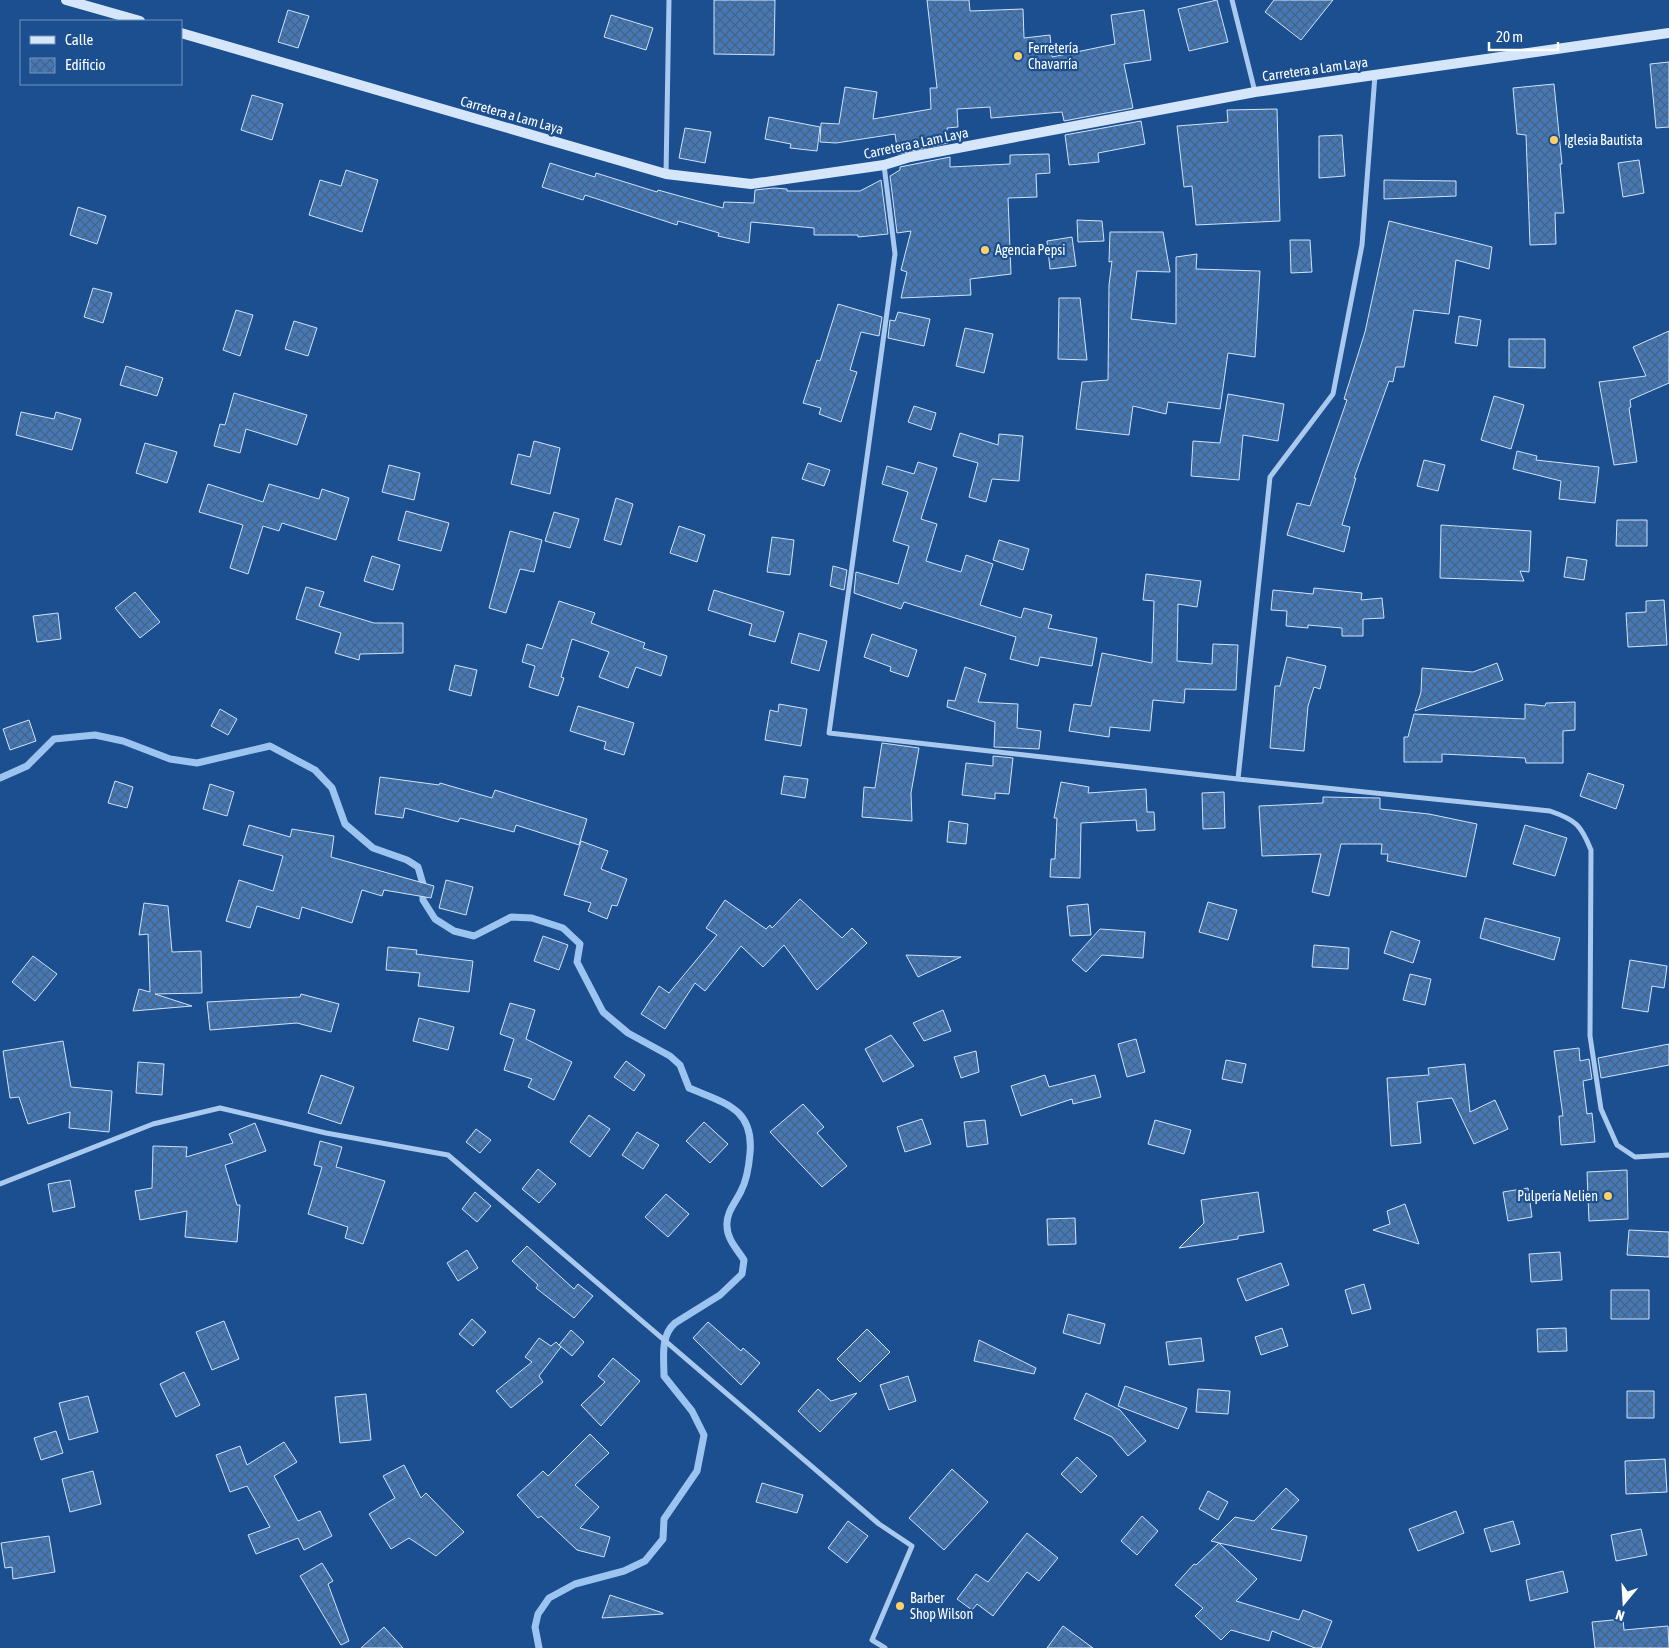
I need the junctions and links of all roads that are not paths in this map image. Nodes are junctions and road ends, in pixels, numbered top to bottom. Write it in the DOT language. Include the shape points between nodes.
graph roads {
  1 [pos="66,0"];
  2 [pos="669,0"];
  3 [pos="1232,0"];
  4 [pos="136,20"];
  5 [pos="182,33"];
  6 [pos="1669,34"];
  7 [pos="1376,74"];
  8 [pos="1255,92"];
  9 [pos="884,165"];
  10 [pos="666,174"];
  11 [pos="1238,779"];
  12 [pos="1669,1155"];
  13 [pos="0,1184"];
  14 [pos="885,1648"];
  1 -- 4 [label="main road"];
  2 -- 10 [label="street"];
  3 -- 8 [label="street"];
  5 -- 10 [label="main road, Carretera a Lam Laya"];
  6 -- 7 [label="main road, Carretera a Lam Laya"];
  7 -- 8 [label="main road, Carretera a Lam Laya"];
  7 -- 11 [label="street" via="1362,245 1333,394 1270,477"];
  8 -- 9 [label="main road, Carretera a Lam Laya"];
  9 -- 10 [label="main road, Carretera a Lam Laya" via="751,184"];
  9 -- 11 [label="street" via="895,254 829,732"];
  11 -- 12 [label="street" via="1550,811 1571,818 1583,830 1591,850 1590,1036 1601,1109 1617,1145 1635,1157"];
  13 -- 14 [label="street" via="153,1124 220,1108 326,1133 448,1155 879,1524 912,1546 872,1640"];
}
